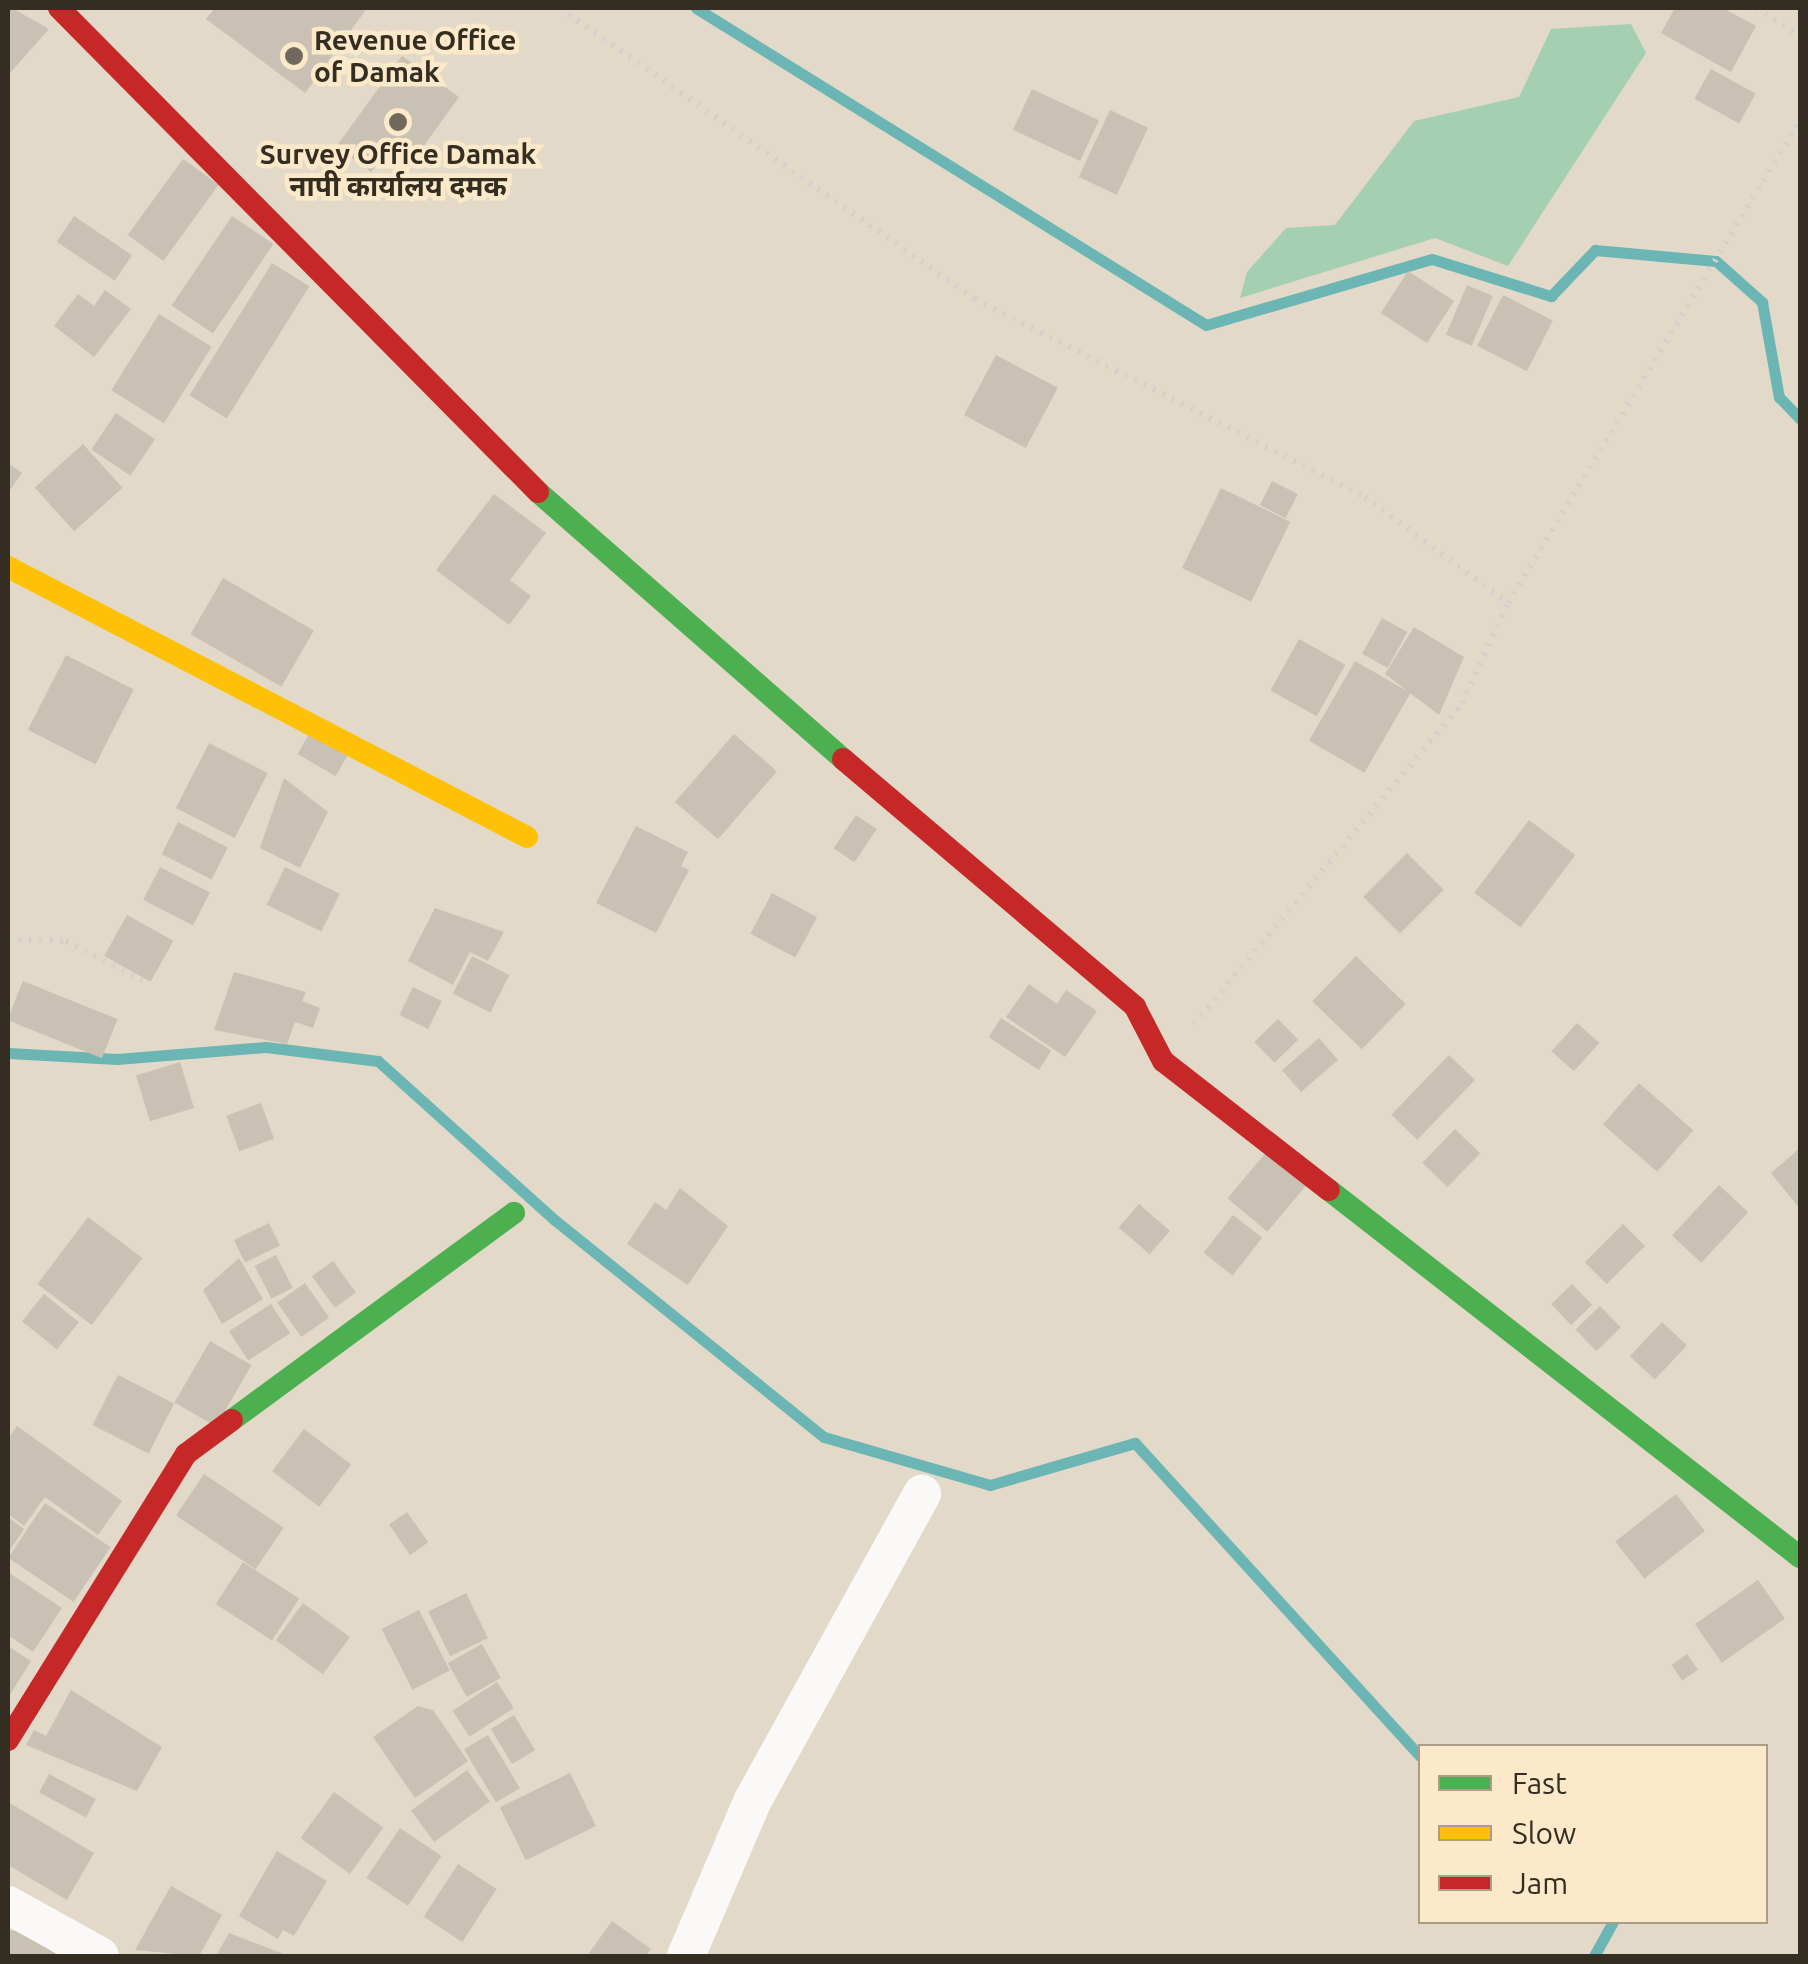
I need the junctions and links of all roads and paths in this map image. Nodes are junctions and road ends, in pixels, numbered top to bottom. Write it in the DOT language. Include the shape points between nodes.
graph roads {
  1 [pos="59,8"];
  2 [pos="560,8"];
  3 [pos="1756,8"];
  4 [pos="1800,36"];
  5 [pos="1800,120"];
  6 [pos="8,567"];
  7 [pos="1508,603"];
  8 [pos="526,838"];
  9 [pos="8,940"];
  10 [pos="147,982"];
  11 [pos="1163,1061"];
  12 [pos="514,1213"];
  13 [pos="922,1494"];
  14 [pos="1800,1557"];
  15 [pos="8,1740"];
  16 [pos="8,1904"];
  17 [pos="100,1956"];
  18 [pos="686,1956"];
  1 -- 11 [label="street" via="591,545 1135,1007"];
  2 -- 7 [label="path" via="976,299 1365,496"];
  3 -- 4 [label="path"];
  5 -- 7 [label="path"];
  6 -- 8 [label="street"];
  7 -- 11 [label="path" via="1462,703"];
  9 -- 10 [label="path" via="66,941"];
  11 -- 14 [label="street"];
  12 -- 15 [label="street" via="186,1454"];
  13 -- 18 [label="street" via="753,1800"];
  16 -- 17 [label="street"];
}
